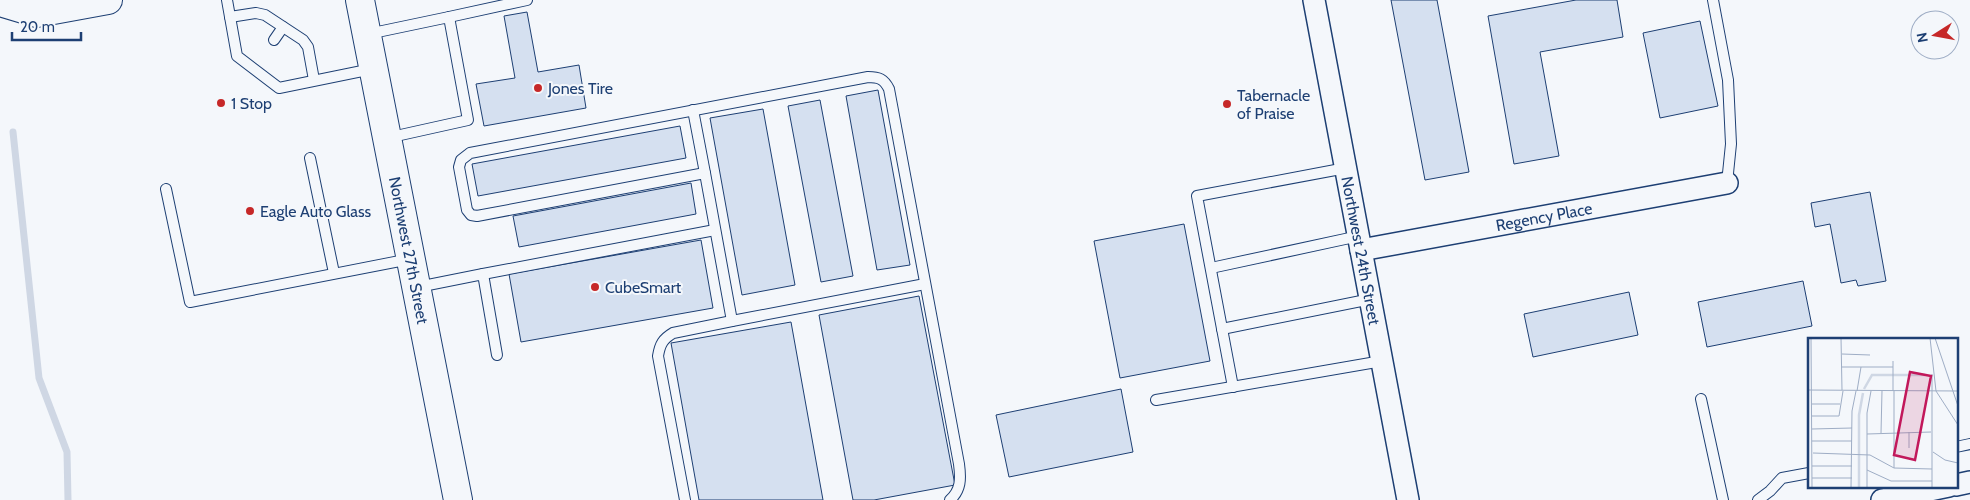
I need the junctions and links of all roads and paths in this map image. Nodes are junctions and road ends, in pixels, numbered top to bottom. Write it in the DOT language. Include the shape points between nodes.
graph roads {
  1 [pos="108,0"];
  2 [pos="227,0"];
  3 [pos="360,0"];
  4 [pos="527,0"];
  5 [pos="1314,0"];
  6 [pos="1713,0"];
  7 [pos="0,2"];
  8 [pos="482,5"];
  9 [pos="230,17"];
  10 [pos="449,17"];
  11 [pos="283,27"];
  12 [pos="366,34"];
  13 [pos="274,40"];
  14 [pos="372,68"];
  15 [pos="314,80"];
  16 [pos="693,110"];
  17 [pos="386,138"];
  18 [pos="310,158"];
  19 [pos="1346,168"];
  20 [pos="705,172"];
  21 [pos="1727,183"];
  22 [pos="166,189"];
  23 [pos="715,230"];
  24 [pos="1360,243"];
  25 [pos="411,259"];
  26 [pos="1211,268"];
  27 [pos="334,273"];
  28 [pos="483,274"];
  29 [pos="925,284"];
  30 [pos="417,287"];
  31 [pos="1371,299"];
  32 [pos="732,321"];
  33 [pos="1222,328"];
  34 [pos="498,355"];
  35 [pos="1382,361"];
  36 [pos="1233,387"];
  37 [pos="1702,399"];
  38 [pos="1156,400"];
  39 [pos="1808,473"];
  40 [pos="1926,489"];
  41 [pos="454,499"];
  42 [pos="686,500"];
  43 [pos="950,500"];
  44 [pos="1408,500"];
  45 [pos="1723,500"];
  46 [pos="1758,500"];
  47 [pos="1882,500"];
  1 -- 7 [label="main road" via="37,13"];
  2 -- 9 [label="lane"];
  3 -- 12 [label="main road, Northwest 27th Street"];
  4 -- 8 [label="lane"];
  5 -- 19 [label="street, Northwest 24th Street"];
  6 -- 21 [label="lane" via="1728,80 1731,144"];
  8 -- 10 [label="lane"];
  9 -- 11 [label="lane" via="256,13"];
  9 -- 15 [label="lane" via="237,56 256,65 279,88"];
  10 -- 12 [label="lane"];
  10 -- 17 [label="lane" via="468,120"];
  11 -- 13 [label="lane"];
  11 -- 15 [label="lane" via="308,47"];
  12 -- 14 [label="main road, Northwest 27th Street"];
  14 -- 15 [label="lane"];
  14 -- 17 [label="main road, Northwest 27th Street"];
  16 -- 20 [label="lane"];
  16 -- 20 [label="lane" via="470,153 461,160 459,168 465,202 471,215 477,216"];
  16 -- 29 [label="lane" via="868,76 885,82 889,89"];
  17 -- 25 [label="main road, Northwest 27th Street"];
  18 -- 27 [label="lane"];
  19 -- 24 [label="street, Northwest 24th Street"];
  19 -- 26 [label="lane" via="1198,196"];
  20 -- 23 [label="lane"];
  21 -- 24 [label="street, Regency Place"];
  22 -- 27 [label="lane" via="190,302"];
  23 -- 28 [label="lane"];
  23 -- 32 [label="lane"];
  24 -- 26 [label="lane"];
  24 -- 31 [label="street, Northwest 24th Street"];
  25 -- 27 [label="lane"];
  25 -- 30 [label="main road, Northwest 27th Street"];
  26 -- 33 [label="lane"];
  28 -- 30 [label="lane"];
  28 -- 34 [label="lane"];
  29 -- 32 [label="lane"];
  29 -- 43 [label="lane" via="961,480"];
  30 -- 41 [label="main road, Northwest 27th Street"];
  31 -- 33 [label="lane"];
  31 -- 35 [label="street, Northwest 24th Street"];
  32 -- 42 [label="lane" via="673,333 660,345 658,356"];
  33 -- 36 [label="lane"];
  35 -- 36 [label="lane"];
  35 -- 44 [label="street, Northwest 24th Street"];
  36 -- 38 [label="lane"];
  37 -- 45 [label="lane"];
  39 -- 46 [label="lane" via="1782,478"];
  40 -- 47 [label="street"];
}
